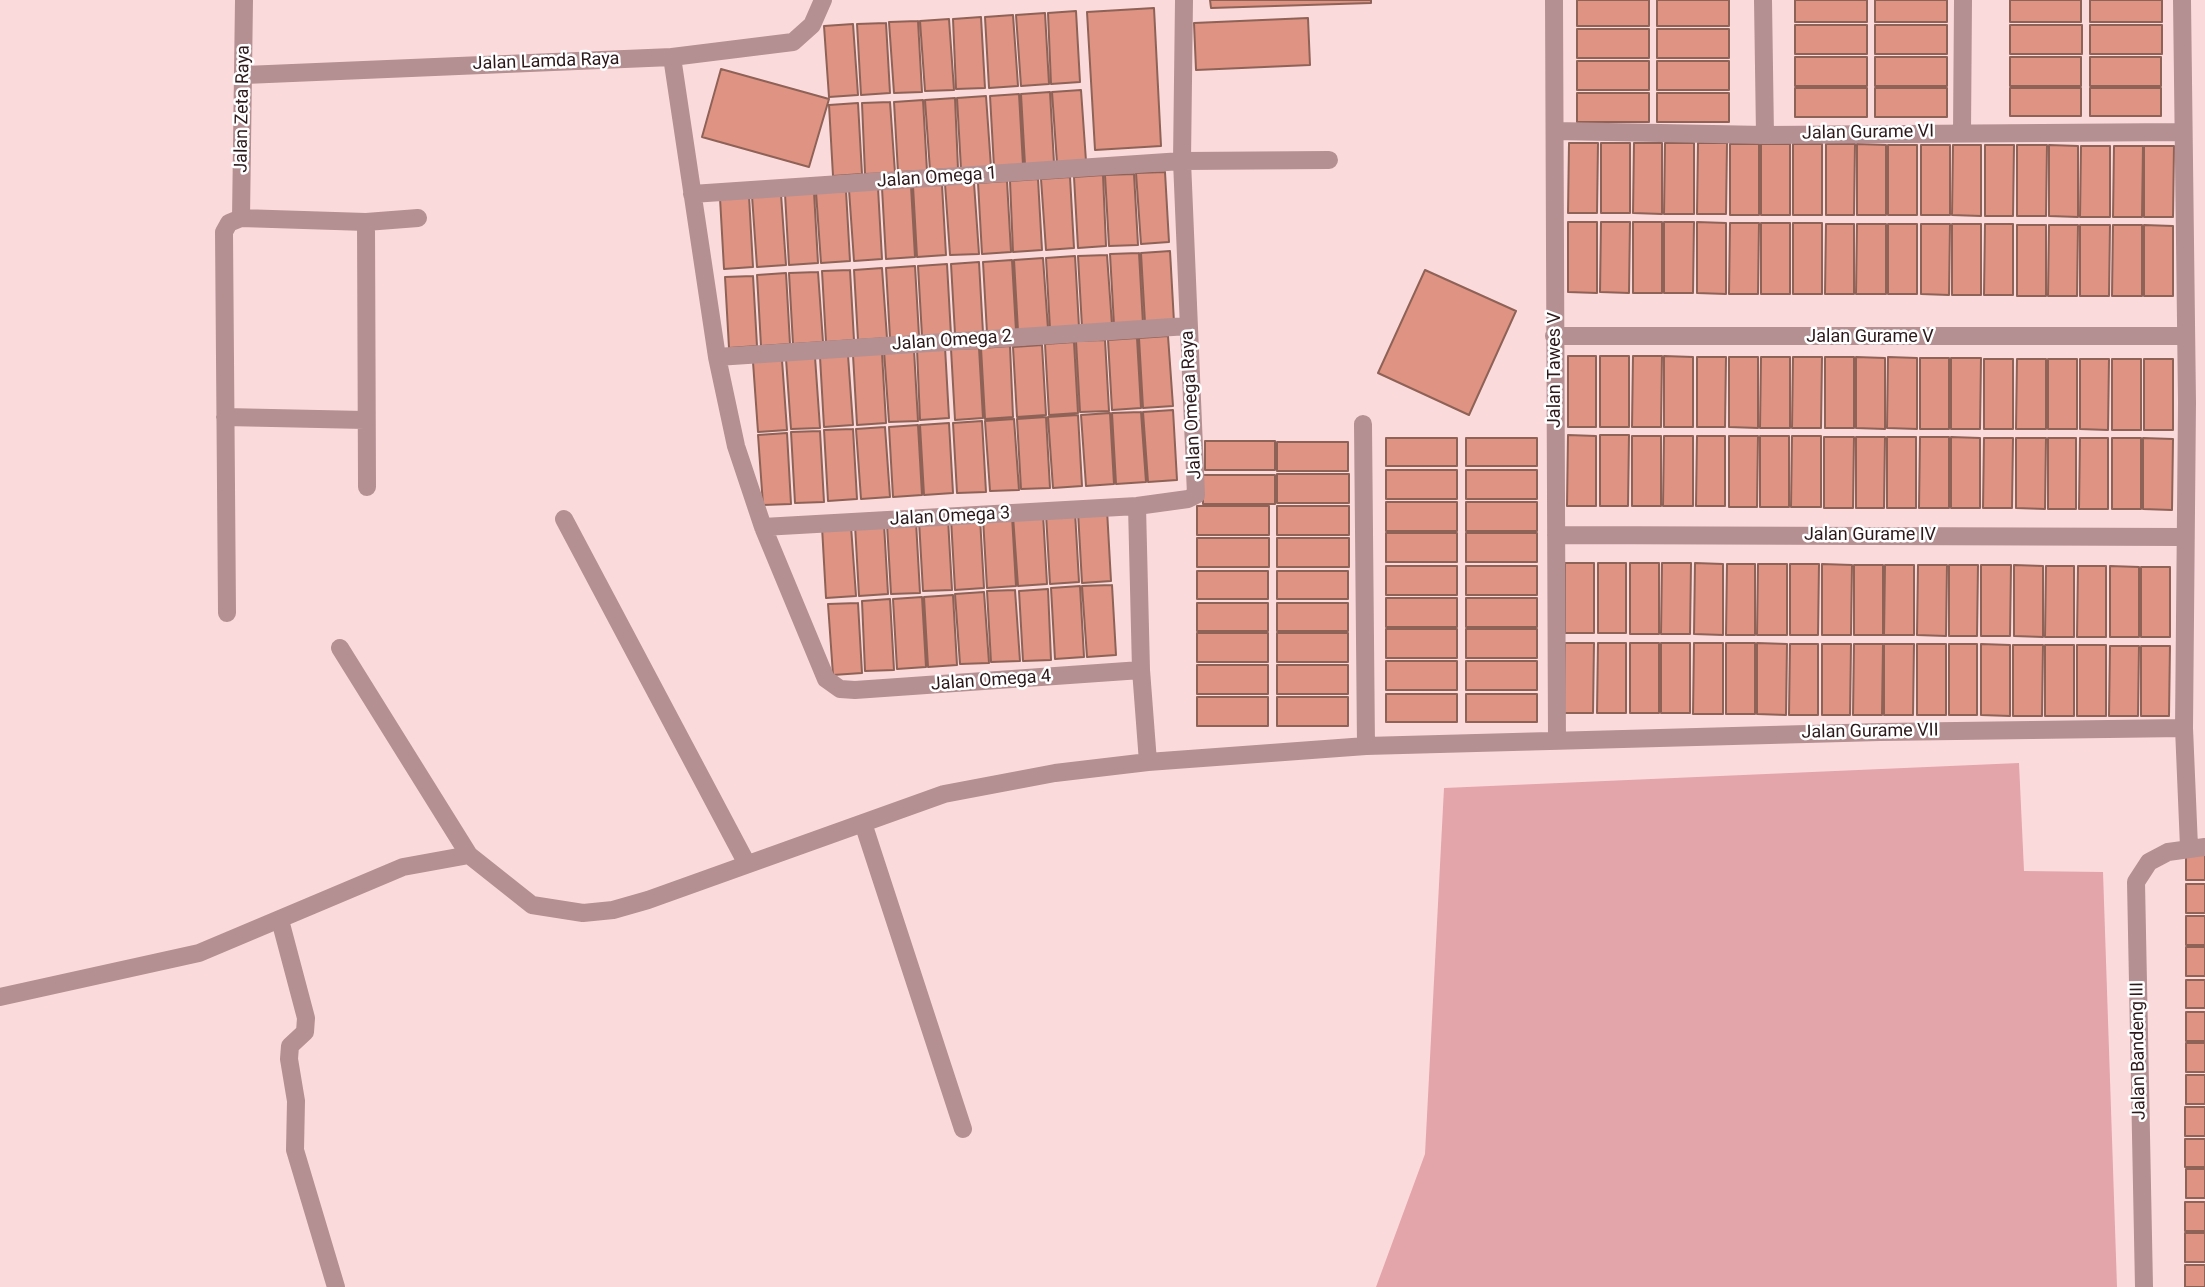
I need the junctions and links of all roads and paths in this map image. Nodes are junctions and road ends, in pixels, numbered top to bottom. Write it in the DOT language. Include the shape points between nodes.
graph roads {
  1 [pos="244,0"];
  2 [pos="823,0"];
  3 [pos="1184,0"];
  4 [pos="1555,0"];
  5 [pos="1763,0"];
  6 [pos="1963,0"];
  7 [pos="2182,0"];
  8 [pos="672,57"];
  9 [pos="245,75"];
  10 [pos="1555,131"];
  11 [pos="2181,132"];
  12 [pos="1962,133"];
  13 [pos="1765,135"];
  14 [pos="1329,160"];
  15 [pos="1182,161"];
  16 [pos="692,194"];
  17 [pos="241,218"];
  18 [pos="418,218"];
  19 [pos="366,222"];
  20 [pos="1188,326"];
  21 [pos="1554,336"];
  22 [pos="2186,336"];
  23 [pos="717,357"];
  24 [pos="2196,402"];
  25 [pos="225,417"];
  26 [pos="365,420"];
  27 [pos="1363,424"];
  28 [pos="367,487"];
  29 [pos="1137,506"];
  30 [pos="564,520"];
  31 [pos="763,527"];
  32 [pos="1556,535"];
  33 [pos="2184,537"];
  34 [pos="227,613"];
  35 [pos="340,648"];
  36 [pos="1141,670"];
  37 [pos="2184,728"];
  38 [pos="1557,741"];
  39 [pos="1366,746"];
  40 [pos="1148,762"];
  41 [pos="863,823"];
  42 [pos="2197,847"];
  43 [pos="469,855"];
  44 [pos="747,864"];
  45 [pos="280,920"];
  46 [pos="0,997"];
  47 [pos="963,1129"];
  48 [pos="336,1287"];
  49 [pos="2144,1287"];
  1 -- 9 [label="street, Jalan Zeta Raya"];
  2 -- 8 [label="street, Jalan Lamda Raya" via="812,25 793,42"];
  3 -- 15 [label="street, Jalan Omega Raya"];
  4 -- 10 [label="street, Jalan Tawes V"];
  5 -- 13 [label="street"];
  6 -- 12 [label="street"];
  7 -- 11 [label="street"];
  8 -- 9 [label="street, Jalan Lamda Raya"];
  8 -- 16 [label="street"];
  9 -- 17 [label="street, Jalan Zeta Raya"];
  10 -- 13 [label="street, Jalan Gurame VI"];
  10 -- 21 [label="street, Jalan Tawes V"];
  11 -- 12 [label="street, Jalan Gurame VI"];
  11 -- 22 [label="street"];
  12 -- 13 [label="street, Jalan Gurame VI"];
  14 -- 15 [label="street, Jalan Omega 1"];
  15 -- 16 [label="street, Jalan Omega 1"];
  15 -- 20 [label="street, Jalan Omega Raya"];
  16 -- 23 [label="street"];
  17 -- 19 [label="street"];
  17 -- 25 [label="street" via="229,223 222,251"];
  18 -- 19 [label="street"];
  19 -- 26 [label="street"];
  20 -- 23 [label="street, Jalan Omega 2"];
  20 -- 29 [label="street, Jalan Omega Raya" via="1196,495"];
  21 -- 22 [label="street, Jalan Gurame V"];
  21 -- 32 [label="street, Jalan Tawes V"];
  22 -- 24 [label="street"];
  23 -- 31 [label="street" via="736,446"];
  24 -- 33 [label="street"];
  25 -- 26 [label="street"];
  25 -- 34 [label="street"];
  26 -- 28 [label="street"];
  27 -- 39 [label="street"];
  29 -- 31 [label="street, Jalan Omega 3"];
  29 -- 36 [label="street"];
  30 -- 44 [label="street"];
  31 -- 36 [label="street, Jalan Omega 4" via="826,679 840,689"];
  32 -- 33 [label="street, Jalan Gurame IV"];
  32 -- 38 [label="street, Jalan Tawes V"];
  33 -- 37 [label="street"];
  35 -- 43 [label="street, Jalan Gurame VII"];
  36 -- 40 [label="street"];
  37 -- 38 [label="street, Jalan Gurame VII"];
  37 -- 42 [label="street"];
  38 -- 39 [label="street, Jalan Gurame VII"];
  39 -- 40 [label="street, Jalan Gurame VII"];
  40 -- 41 [label="street, Jalan Gurame VII" via="1055,773 944,794"];
  41 -- 44 [label="street, Jalan Gurame VII"];
  41 -- 47 [label="street"];
  42 -- 49 [label="street, Jalan Bandeng III" via="2168,852 2149,862 2136,882"];
  43 -- 44 [label="street, Jalan Gurame VII" via="532,905 583,914 648,900"];
  43 -- 45 [label="street" via="403,867"];
  45 -- 46 [label="street" via="200,953"];
  45 -- 48 [label="street" via="306,1018 305,1032 290,1046 295,1150"];
}
